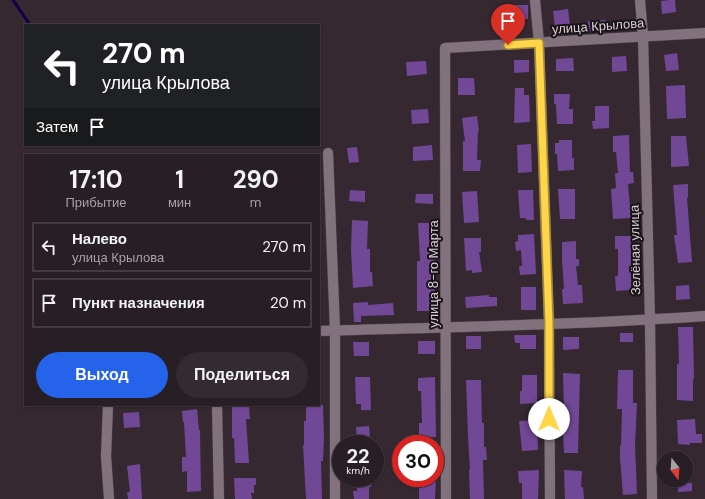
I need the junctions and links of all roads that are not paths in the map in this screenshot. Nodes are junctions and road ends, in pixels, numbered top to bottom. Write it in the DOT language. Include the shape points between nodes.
graph roads {
  1 [pos="535,0"];
  2 [pos="640,0"];
  3 [pos="705,33"];
  4 [pos="643,36"];
  5 [pos="539,43"];
  6 [pos="445,48"];
  7 [pos="328,153"];
  8 [pos="705,316"];
  9 [pos="650,320"];
  10 [pos="549,323"];
  11 [pos="446,328"];
  12 [pos="335,330"];
  13 [pos="320,331"];
  14 [pos="108,406"];
  15 [pos="217,406"];
  16 [pos="109,499"];
  17 [pos="219,499"];
  18 [pos="335,499"];
  19 [pos="446,499"];
  20 [pos="550,499"];
  21 [pos="652,499"];
  1 -- 5 [label="street"];
  2 -- 4 [label="street, Зелёная улица"];
  3 -- 4 [label="street, улица Крылова"];
  4 -- 5 [label="street, улица Крылова"];
  4 -- 9 [label="street, Зелёная улица"];
  5 -- 6 [label="street, улица Крылова"];
  5 -- 10 [label="street"];
  6 -- 11 [label="street, улица 8-го Марта"];
  7 -- 12 [label="street"];
  8 -- 9 [label="street"];
  9 -- 10 [label="street"];
  9 -- 21 [label="street, Зелёная улица"];
  10 -- 11 [label="street"];
  10 -- 20 [label="street"];
  11 -- 12 [label="street"];
  11 -- 19 [label="street, улица 8-го Марта"];
  12 -- 13 [label="street"];
  12 -- 18 [label="street"];
  14 -- 16 [label="street" via="106,456"];
  15 -- 17 [label="street"];
}
